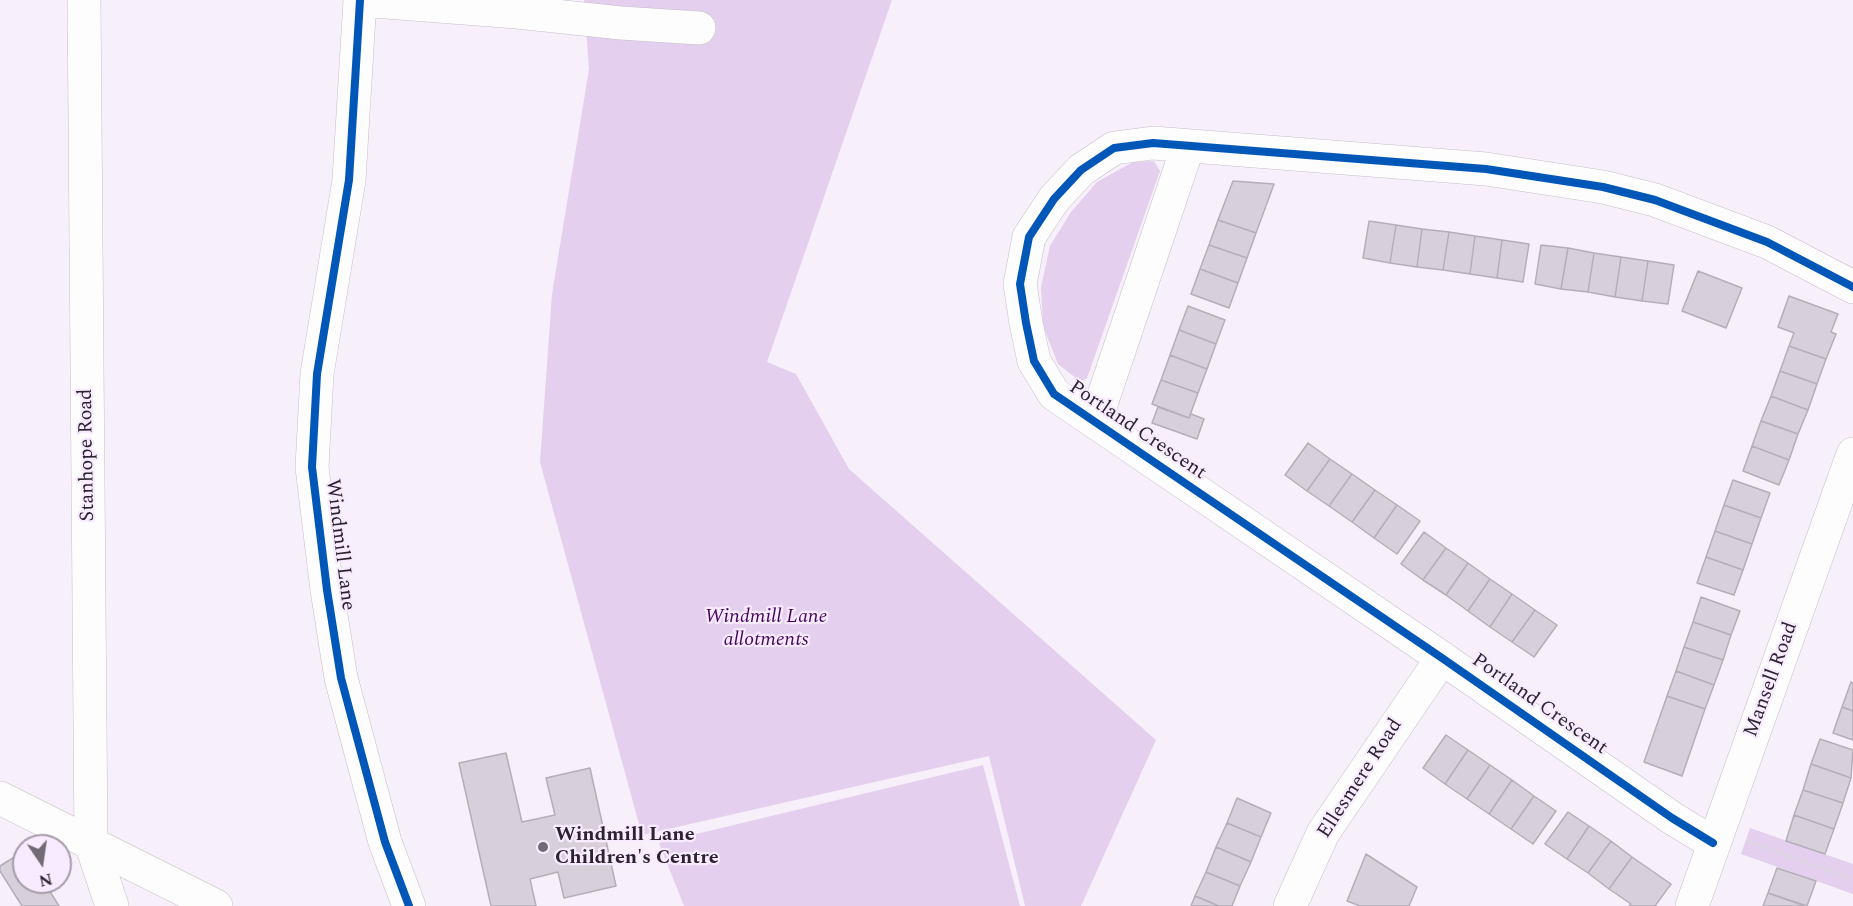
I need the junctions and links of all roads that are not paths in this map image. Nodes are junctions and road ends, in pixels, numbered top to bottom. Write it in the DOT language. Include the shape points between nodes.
graph roads {
  1 [pos="84,0"];
  2 [pos="360,0"];
  3 [pos="699,28"];
  4 [pos="1188,146"];
  5 [pos="1853,286"];
  6 [pos="1095,422"];
  7 [pos="1853,454"];
  8 [pos="1442,657"];
  9 [pos="0,798"];
  10 [pos="1716,837"];
  11 [pos="91,843"];
  12 [pos="112,906"];
  13 [pos="216,906"];
  14 [pos="409,906"];
  15 [pos="1290,906"];
  16 [pos="1692,906"];
  1 -- 11 [label="street, Stanhope Road"];
  2 -- 3 [label="street"];
  2 -- 14 [label="street, Windmill Lane" via="350,180 317,374 312,467 341,678 385,842"];
  4 -- 5 [label="street, Portland Crescent" via="1486,169 1603,187 1655,200 1767,242"];
  4 -- 6 [label="street"];
  4 -- 6 [label="street, Portland Crescent" via="1153,143 1114,148 1082,170 1054,199 1029,237 1020,284 1034,360 1054,394"];
  6 -- 8 [label="street, Portland Crescent"];
  7 -- 10 [label="street, Mansell Road"];
  8 -- 10 [label="street, Portland Crescent" via="1672,818"];
  8 -- 15 [label="street, Ellesmere Road" via="1323,833"];
  9 -- 11 [label="street"];
  10 -- 16 [label="street, Mansell Road"];
  11 -- 12 [label="street, Stanhope Road"];
  11 -- 13 [label="street"];
}
